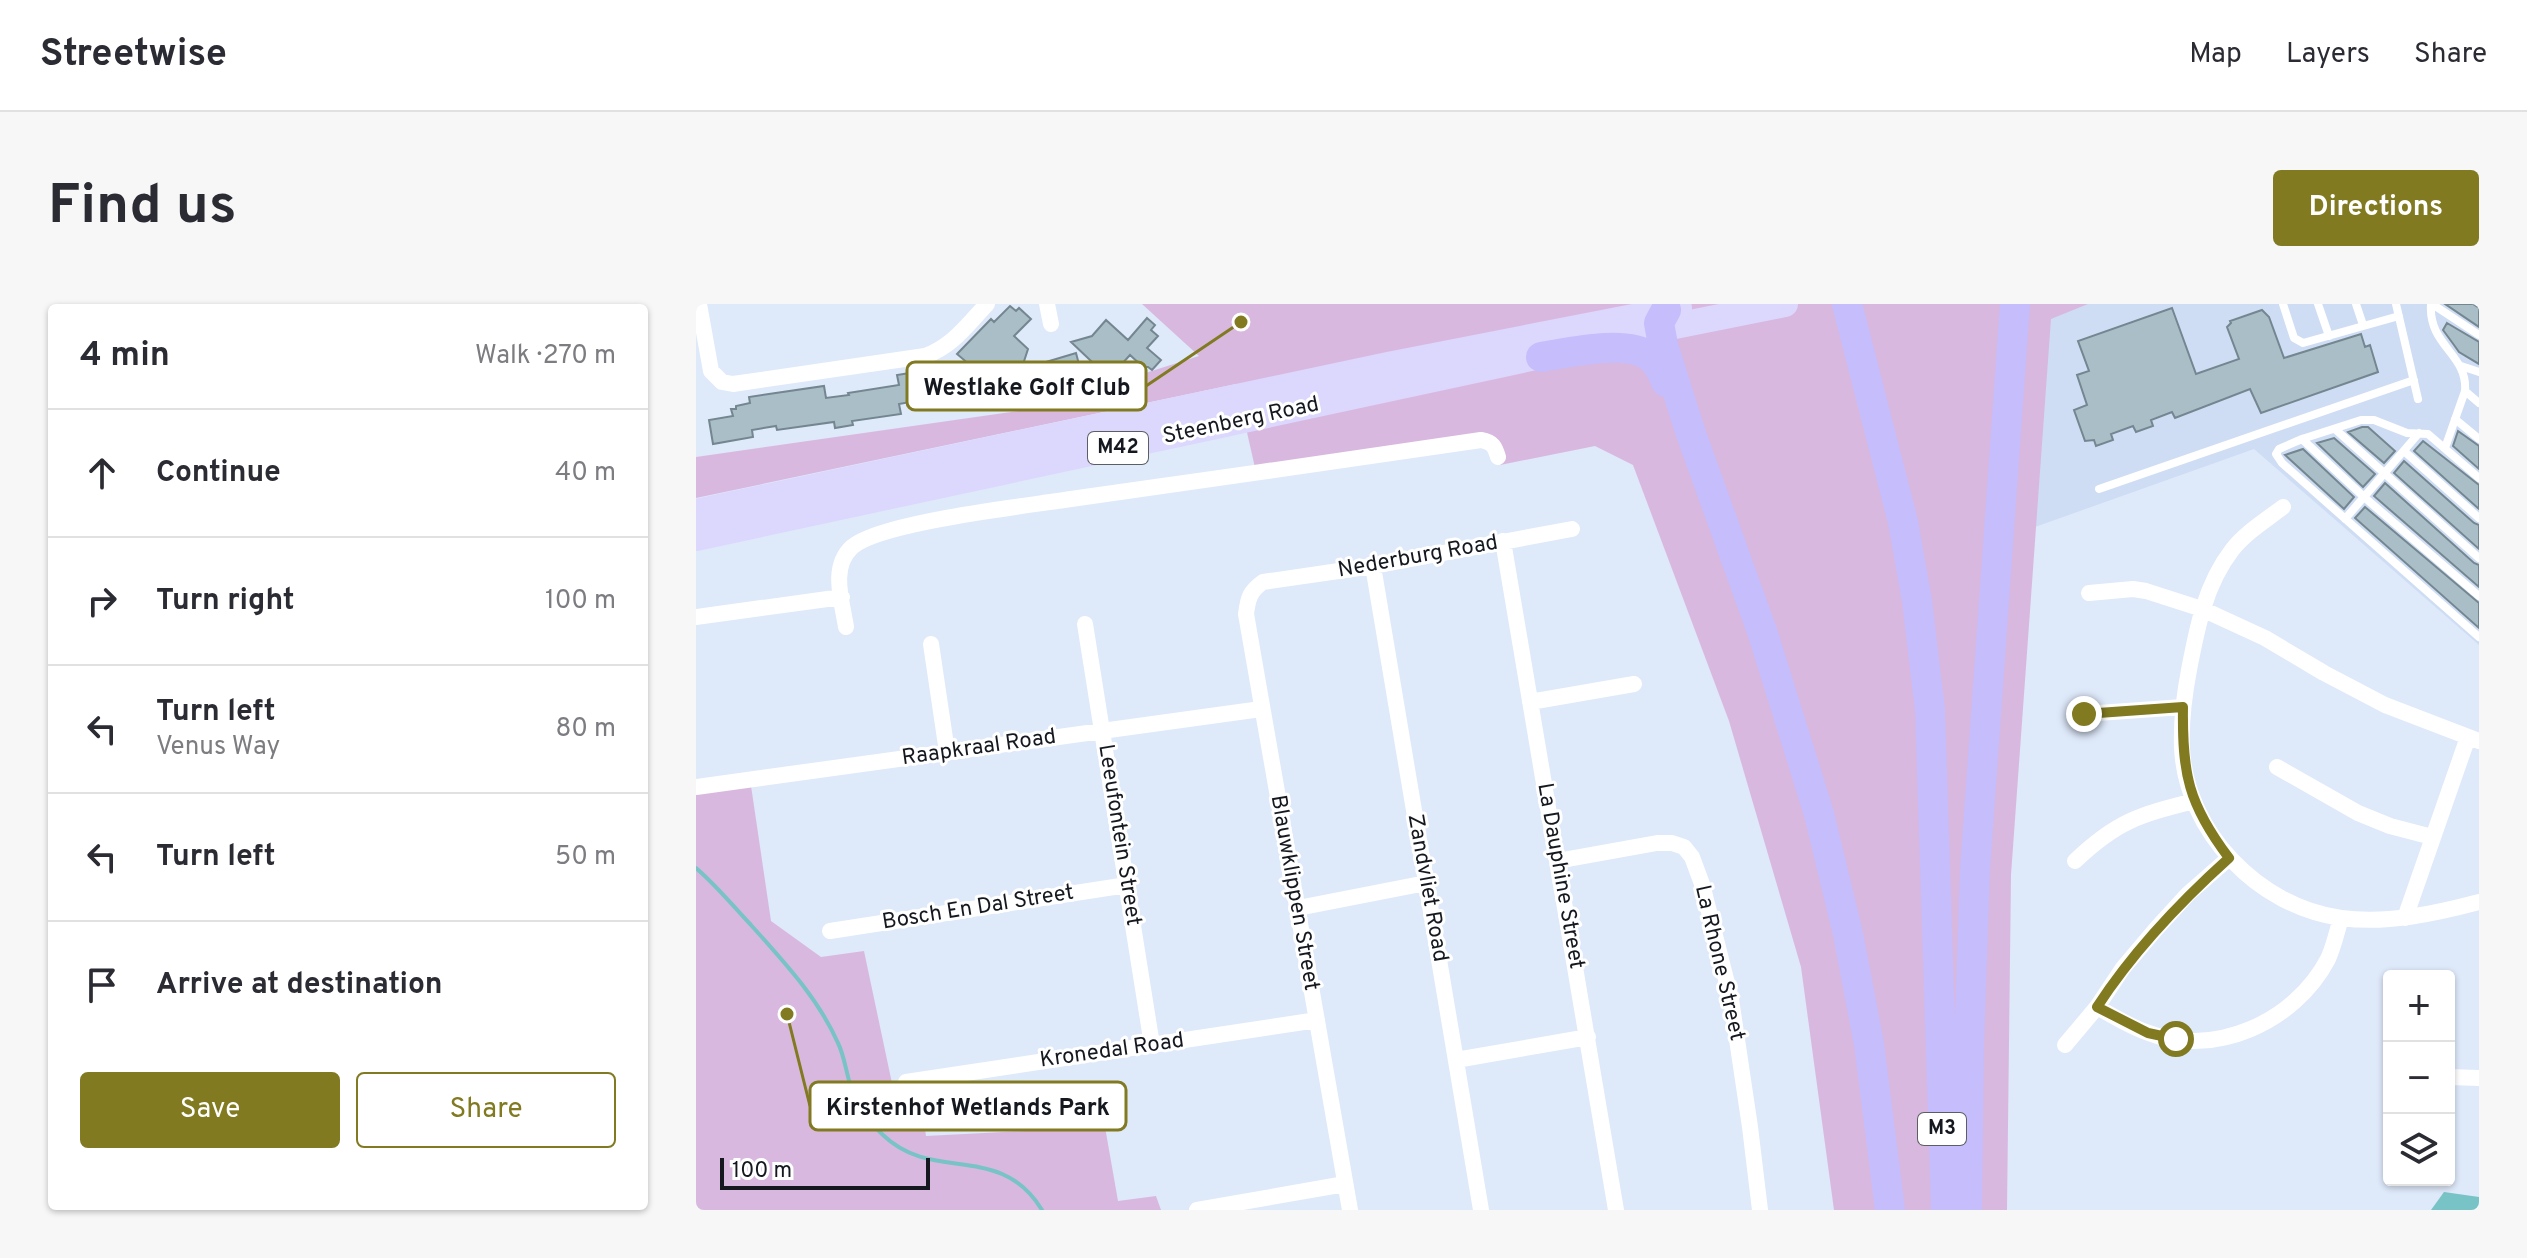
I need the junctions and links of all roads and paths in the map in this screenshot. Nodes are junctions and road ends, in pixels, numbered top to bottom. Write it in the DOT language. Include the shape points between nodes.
graph roads {
  1 [pos="699,304"];
  2 [pos="987,304"];
  3 [pos="1047,304"];
  4 [pos="1702,304"];
  5 [pos="1847,304"];
  6 [pos="2015,304"];
  7 [pos="2283,304"];
  8 [pos="2318,304"];
  9 [pos="2356,304"];
  10 [pos="2396,304"];
  11 [pos="2431,304"];
  12 [pos="1776,306"];
  13 [pos="2399,316"];
  14 [pos="1662,320"];
  15 [pos="1051,324"];
  16 [pos="2363,325"];
  17 [pos="2479,335"];
  18 [pos="700,336"];
  19 [pos="2329,336"];
  20 [pos="1541,357"];
  21 [pos="2461,366"];
  22 [pos="2479,372"];
  23 [pos="2414,380"];
  24 [pos="2465,391"];
  25 [pos="2418,399"];
  26 [pos="2479,403"];
  27 [pos="2455,419"];
  28 [pos="2335,429"];
  29 [pos="1690,431"];
  30 [pos="2419,433"];
  31 [pos="2302,439"];
  32 [pos="2479,439"];
  33 [pos="2445,448"];
  34 [pos="2404,451"];
  35 [pos="1498,457"];
  36 [pos="2384,474"];
  37 [pos="2479,478"];
  38 [pos="2099,489"];
  39 [pos="2364,497"];
  40 [pos="2283,507"];
  41 [pos="696,512"];
  42 [pos="2479,518"];
  43 [pos="2345,519"];
  44 [pos="1572,529"];
  45 [pos="696,538"];
  46 [pos="1503,541"];
  47 [pos="2479,558"];
  48 [pos="1373,566"];
  49 [pos="1263,582"];
  50 [pos="2089,593"];
  51 [pos="2479,596"];
  52 [pos="842,597"];
  53 [pos="2202,609"];
  54 [pos="696,617"];
  55 [pos="1085,624"];
  56 [pos="846,627"];
  57 [pos="2479,637"];
  58 [pos="931,644"];
  59 [pos="1634,684"];
  60 [pos="1530,702"];
  61 [pos="2183,707"];
  62 [pos="1261,709"];
  63 [pos="2084,714"];
  64 [pos="1103,731"];
  65 [pos="2473,739"];
  66 [pos="947,752"];
  67 [pos="2277,767"];
  68 [pos="696,787"];
  69 [pos="2194,801"];
  70 [pos="2432,837"];
  71 [pos="2229,858"];
  72 [pos="1557,861"];
  73 [pos="2075,861"];
  74 [pos="1426,883"];
  75 [pos="1127,885"];
  76 [pos="2479,902"];
  77 [pos="1298,908"];
  78 [pos="2341,918"];
  79 [pos="2405,918"];
  80 [pos="830,931"];
  81 [pos="2097,1007"];
  82 [pos="1317,1020"];
  83 [pos="1588,1037"];
  84 [pos="1152,1045"];
  85 [pos="2065,1045"];
  86 [pos="1456,1060"];
  87 [pos="2455,1077"];
  88 [pos="2479,1078"];
  89 [pos="906,1082"];
  90 [pos="1345,1184"];
  91 [pos="1197,1210"];
  92 [pos="1350,1210"];
  93 [pos="1481,1210"];
  94 [pos="1616,1210"];
  95 [pos="1760,1210"];
  96 [pos="1890,1210"];
  97 [pos="1946,1210"];
  98 [pos="1967,1210"];
  1 -- 18 [label="street"];
  2 -- 18 [label="street" via="951,342 925,356 733,384 711,371"];
  3 -- 15 [label="street"];
  4 -- 14 [label="main road, Steenberg Road / M42"];
  5 -- 97 [label="highway, M3" via="1903,522 1931,724"];
  6 -- 98 [label="highway" via="1975,870"];
  7 -- 19 [label="lane" via="2298,342"];
  8 -- 19 [label="lane"];
  9 -- 16 [label="lane"];
  10 -- 13 [label="lane"];
  11 -- 17 [label="lane"];
  11 -- 21 [label="lane" via="2430,320"];
  12 -- 14 [label="main road, Steenberg Road / M42"];
  13 -- 16 [label="lane"];
  13 -- 23 [label="lane"];
  14 -- 20 [label="main road, Steenberg Road / M42"];
  14 -- 29 [label="highway"];
  14 -- 41 [label="main road, Steenberg Road / M42" via="1402,362"];
  16 -- 19 [label="lane"];
  20 -- 29 [label="highway" via="1607,348 1644,353 1661,370"];
  20 -- 45 [label="main road, Steenberg Road / M42"];
  21 -- 22 [label="lane"];
  21 -- 24 [label="lane"];
  23 -- 25 [label="lane"];
  23 -- 38 [label="lane"];
  24 -- 26 [label="lane"];
  24 -- 27 [label="lane"];
  27 -- 32 [label="lane"];
  27 -- 33 [label="lane"];
  28 -- 30 [label="lane" via="2374,420"];
  28 -- 31 [label="lane"];
  28 -- 36 [label="lane"];
  29 -- 96 [label="highway" via="1763,634 1819,814 1869,1044"];
  30 -- 33 [label="lane"];
  30 -- 34 [label="lane"];
  31 -- 39 [label="lane"];
  31 -- 43 [label="lane" via="2279,449 2278,459"];
  33 -- 37 [label="lane"];
  34 -- 36 [label="lane"];
  34 -- 42 [label="lane"];
  35 -- 52 [label="street" via="1495,446 1481,440 984,512 878,534 854,544 841,558"];
  36 -- 39 [label="lane"];
  36 -- 47 [label="lane"];
  39 -- 43 [label="lane"];
  39 -- 51 [label="lane"];
  40 -- 53 [label="street" via="2232,549"];
  43 -- 57 [label="lane"];
  44 -- 46 [label="street, Nederburg Road"];
  46 -- 48 [label="street, Nederburg Road"];
  46 -- 60 [label="street, La Dauphine Street"];
  48 -- 49 [label="street, Nederburg Road"];
  48 -- 74 [label="street, Zandvliet Road"];
  49 -- 62 [label="street, Blauwklippen Street" via="1252,590 1246,614"];
  50 -- 53 [label="street" via="2133,589"];
  52 -- 54 [label="street"];
  52 -- 56 [label="street"];
  53 -- 61 [label="street"];
  53 -- 65 [label="street" via="2385,705"];
  55 -- 64 [label="street, Leeufontein Street"];
  58 -- 66 [label="street"];
  59 -- 60 [label="street"];
  60 -- 72 [label="street, La Dauphine Street"];
  61 -- 63 [label="street"];
  61 -- 69 [label="street" via="2182,751"];
  62 -- 64 [label="street, Raapkraal Road"];
  62 -- 77 [label="street, Blauwklippen Street"];
  64 -- 66 [label="street, Raapkraal Road"];
  64 -- 75 [label="street, Leeufontein Street"];
  65 -- 70 [label="street"];
  66 -- 68 [label="street, Raapkraal Road"];
  67 -- 70 [label="street" via="2358,813"];
  69 -- 71 [label="street"];
  69 -- 73 [label="street" via="2119,825"];
  70 -- 79 [label="street"];
  71 -- 78 [label="street" via="2268,891"];
  71 -- 81 [label="street" via="2156,929"];
  72 -- 83 [label="street, La Dauphine Street"];
  72 -- 95 [label="street, La Rhone Street" via="1657,843 1684,847 1692,857 1731,999"];
  74 -- 77 [label="street"];
  74 -- 86 [label="street, Zandvliet Road"];
  75 -- 80 [label="street, Bosch En Dal Street"];
  75 -- 84 [label="street, Leeufontein Street"];
  76 -- 79 [label="street"];
  77 -- 82 [label="street, Blauwklippen Street"];
  78 -- 79 [label="street"];
  78 -- 81 [label="street" via="2330,956 2309,988 2252,1030 2206,1040 2176,1039 2148,1033"];
  81 -- 85 [label="street"];
  82 -- 84 [label="street, Kronedal Road"];
  82 -- 90 [label="street, Blauwklippen Street"];
  83 -- 86 [label="street"];
  83 -- 94 [label="street, La Dauphine Street"];
  84 -- 89 [label="street, Kronedal Road"];
  86 -- 93 [label="street, Zandvliet Road"];
  87 -- 88 [label="street"];
  90 -- 91 [label="street"];
  90 -- 92 [label="street, Blauwklippen Street"];
}
